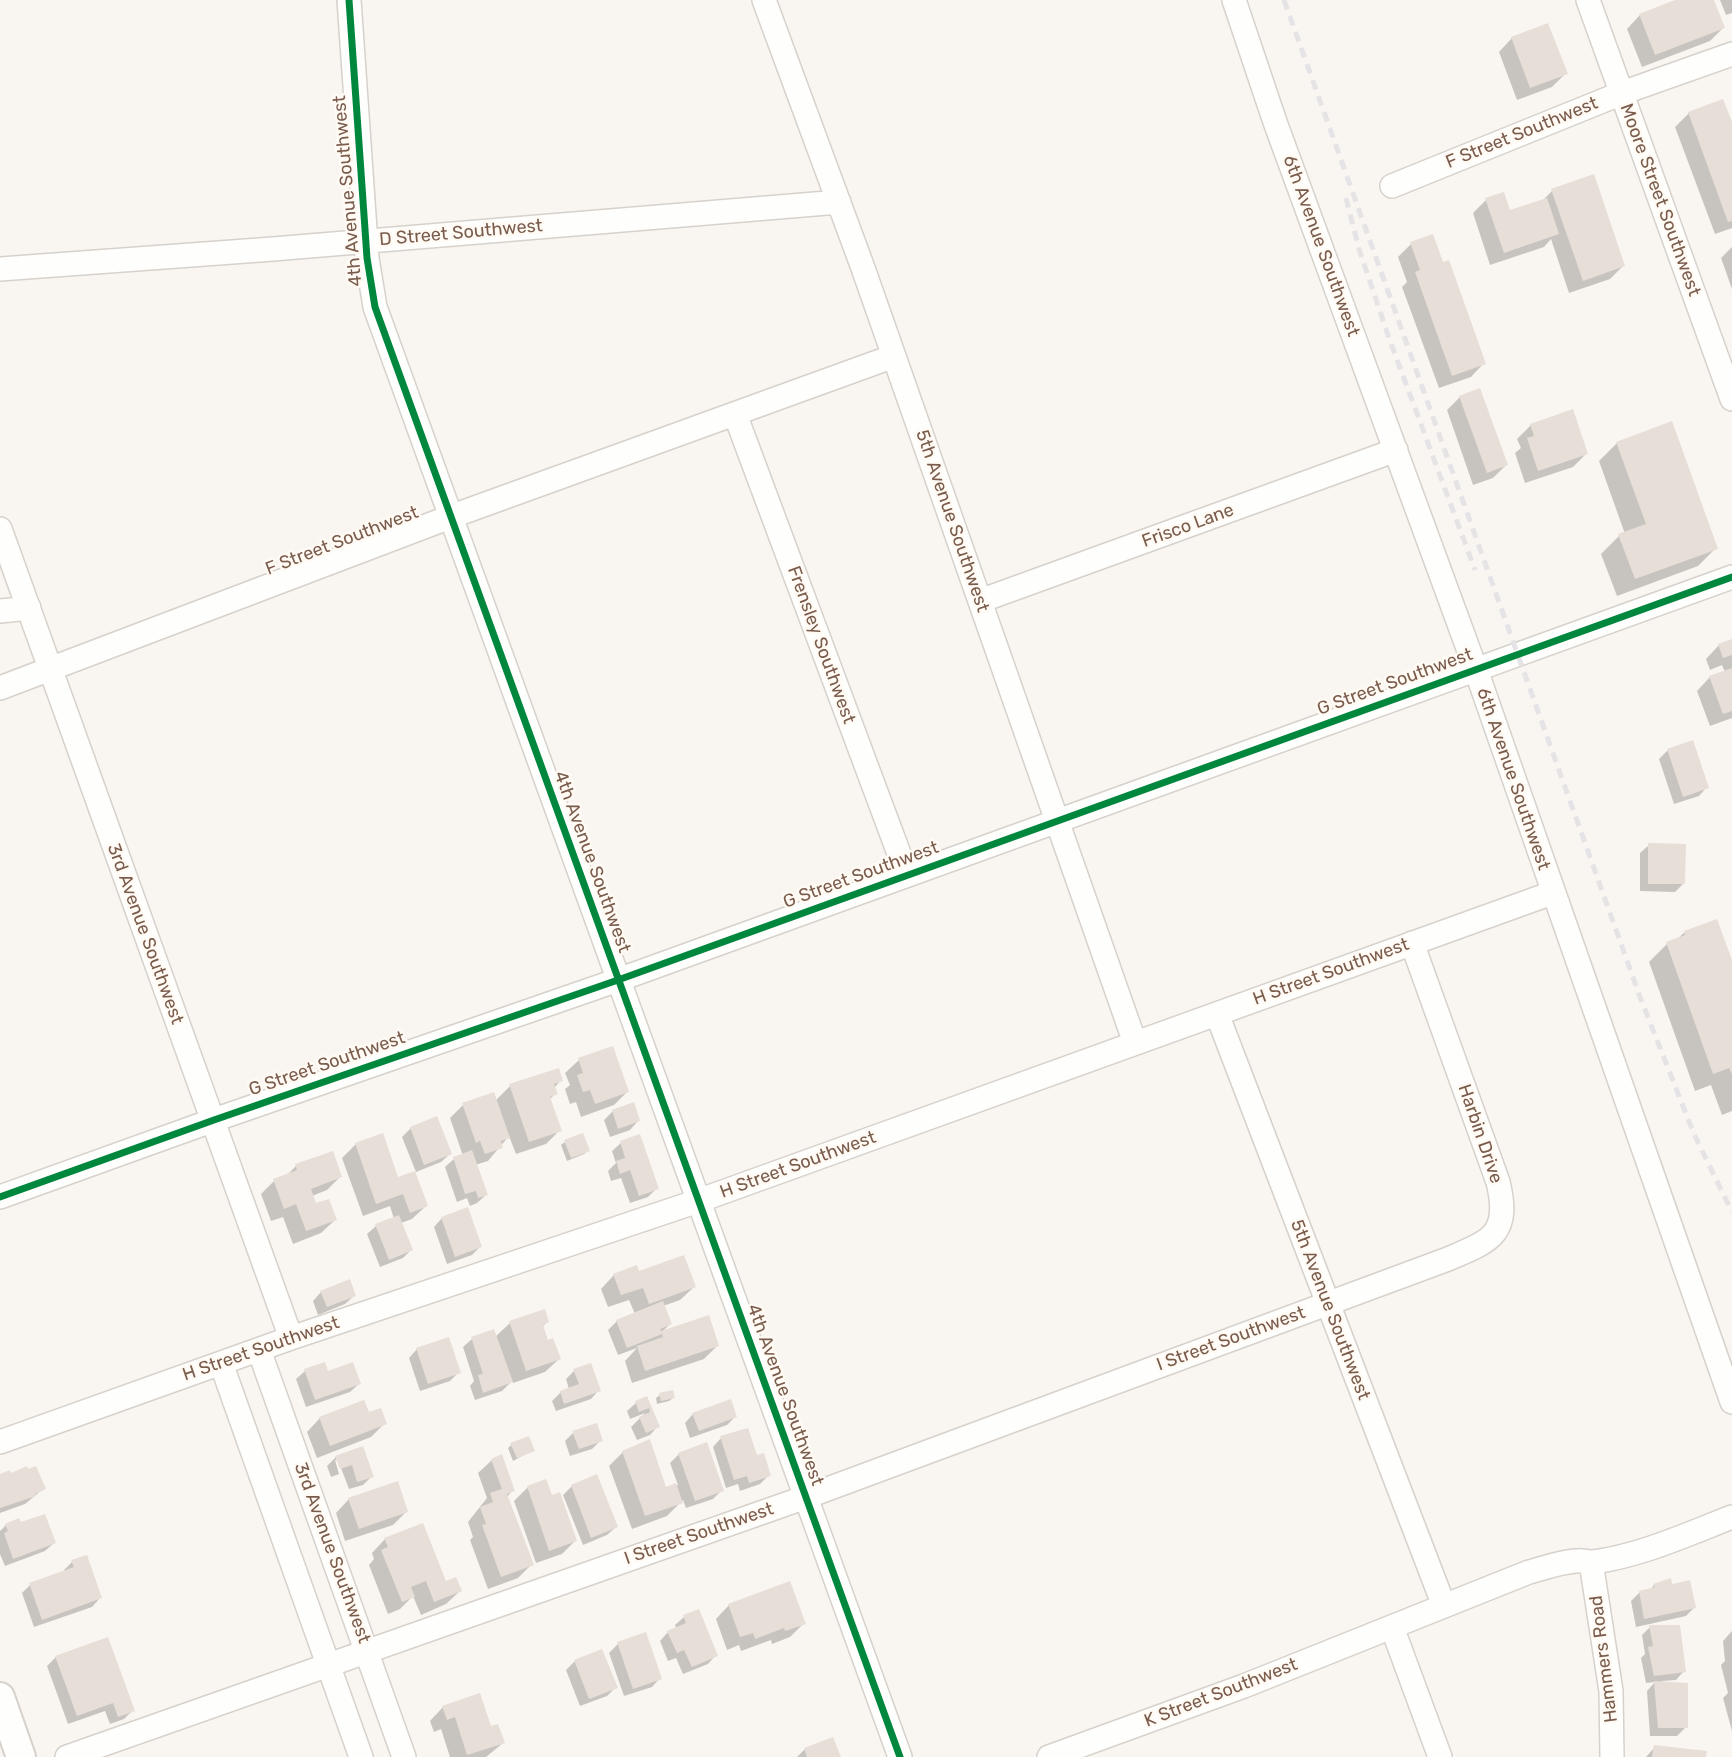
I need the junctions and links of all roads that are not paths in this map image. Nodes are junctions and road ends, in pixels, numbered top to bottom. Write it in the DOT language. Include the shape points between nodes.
graph roads {
  1 [pos="349,0"];
  2 [pos="764,0"];
  3 [pos="1234,0"];
  4 [pos="1588,0"];
  5 [pos="1732,54"];
  6 [pos="1622,93"];
  7 [pos="1392,186"];
  8 [pos="839,202"];
  9 [pos="365,241"];
  10 [pos="0,269"];
  11 [pos="894,356"];
  12 [pos="1732,399"];
  13 [pos="735,414"];
  14 [pos="1395,450"];
  15 [pos="450,517"];
  16 [pos="0,529"];
  17 [pos="1732,578"];
  18 [pos="980,601"];
  19 [pos="29,608"];
  20 [pos="0,611"];
  21 [pos="51,668"];
  22 [pos="1476,670"];
  23 [pos="0,688"];
  24 [pos="1057,821"];
  25 [pos="906,875"];
  26 [pos="1552,893"];
  27 [pos="1412,943"];
  28 [pos="618,980"];
  29 [pos="1217,1014"];
  30 [pos="1135,1043"];
  31 [pos="214,1120"];
  32 [pos="0,1197"];
  33 [pos="698,1201"];
  34 [pos="1328,1303"];
  35 [pos="291,1338"];
  36 [pos="259,1350"];
  37 [pos="220,1363"];
  38 [pos="1732,1402"];
  39 [pos="0,1441"];
  40 [pos="806,1497"];
  41 [pos="1732,1517"];
  42 [pos="1591,1562"];
  43 [pos="1444,1606"];
  44 [pos="1392,1627"];
  45 [pos="366,1650"];
  46 [pos="327,1664"];
  47 [pos="0,1697"];
  48 [pos="21,1757"];
  49 [pos="67,1757"];
  50 [pos="361,1757"];
  51 [pos="404,1757"];
  52 [pos="900,1757"];
  53 [pos="1049,1757"];
  54 [pos="1440,1757"];
  55 [pos="1612,1757"];
  1 -- 9 [label="street, 4th Avenue Southwest"];
  2 -- 8 [label="street, 5th Avenue Southwest"];
  3 -- 14 [label="street, 6th Avenue Southwest"];
  4 -- 6 [label="street, Moore Street Southwest"];
  5 -- 6 [label="street, F Street Southwest"];
  6 -- 7 [label="street, F Street Southwest"];
  6 -- 12 [label="street, Moore Street Southwest"];
  8 -- 9 [label="street, D Street Southwest"];
  8 -- 11 [label="street, 5th Avenue Southwest"];
  9 -- 10 [label="street, D Street Southwest"];
  9 -- 15 [label="street, 4th Avenue Southwest" via="375,307"];
  11 -- 13 [label="street, F Street Southwest"];
  11 -- 18 [label="street, 5th Avenue Southwest"];
  13 -- 15 [label="street, F Street Southwest"];
  13 -- 25 [label="street, Frensley Southwest"];
  14 -- 18 [label="street, Frisco Lane"];
  14 -- 22 [label="street, 6th Avenue Southwest"];
  15 -- 21 [label="street, F Street Southwest"];
  15 -- 28 [label="street, 4th Avenue Southwest"];
  16 -- 19 [label="street, 3rd Avenue Southwest"];
  17 -- 22 [label="street, G Street Southwest"];
  18 -- 24 [label="street, 5th Avenue Southwest"];
  19 -- 20 [label="street"];
  19 -- 21 [label="street, 3rd Avenue Southwest"];
  21 -- 23 [label="street, F Street Southwest"];
  21 -- 31 [label="street, 3rd Avenue Southwest"];
  22 -- 24 [label="street, G Street Southwest"];
  22 -- 26 [label="street, 6th Avenue Southwest"];
  24 -- 25 [label="street, G Street Southwest"];
  24 -- 30 [label="street, 5th Avenue Southwest"];
  25 -- 28 [label="street, G Street Southwest"];
  26 -- 27 [label="street, H Street Southwest"];
  26 -- 38 [label="street, 6th Avenue Southwest"];
  27 -- 29 [label="street, H Street Southwest"];
  27 -- 34 [label="street, Harbin Drive" via="1499,1182 1502,1216 1487,1242"];
  28 -- 31 [label="street, G Street Southwest"];
  28 -- 33 [label="street, 4th Avenue Southwest"];
  29 -- 30 [label="street, H Street Southwest"];
  29 -- 34 [label="street, 5th Avenue Southwest"];
  30 -- 33 [label="street, H Street Southwest"];
  31 -- 32 [label="street, G Street Southwest"];
  31 -- 35 [label="street, 3rd Avenue Southwest"];
  33 -- 35 [label="street, H Street Southwest"];
  33 -- 40 [label="street, 4th Avenue Southwest"];
  34 -- 40 [label="street, I Street Southwest"];
  34 -- 43 [label="street, 5th Avenue Southwest"];
  35 -- 36 [label="street, H Street Southwest"];
  36 -- 37 [label="street, H Street Southwest"];
  36 -- 45 [label="street, 3rd Avenue Southwest"];
  37 -- 39 [label="street, H Street Southwest"];
  37 -- 46 [label="street"];
  40 -- 45 [label="street, I Street Southwest"];
  40 -- 52 [label="street, 4th Avenue Southwest"];
  41 -- 42 [label="street" via="1678,1538"];
  42 -- 43 [label="street" via="1529,1572"];
  42 -- 55 [label="street, Hammers Road" via="1611,1691"];
  43 -- 44 [label="street, K Street Southwest"];
  44 -- 53 [label="street, K Street Southwest"];
  44 -- 54 [label="street"];
  45 -- 46 [label="street, I Street Southwest"];
  45 -- 51 [label="street, 3rd Avenue Southwest"];
  46 -- 49 [label="street, I Street Southwest"];
  46 -- 50 [label="street"];
  47 -- 48 [label="street"];
}
